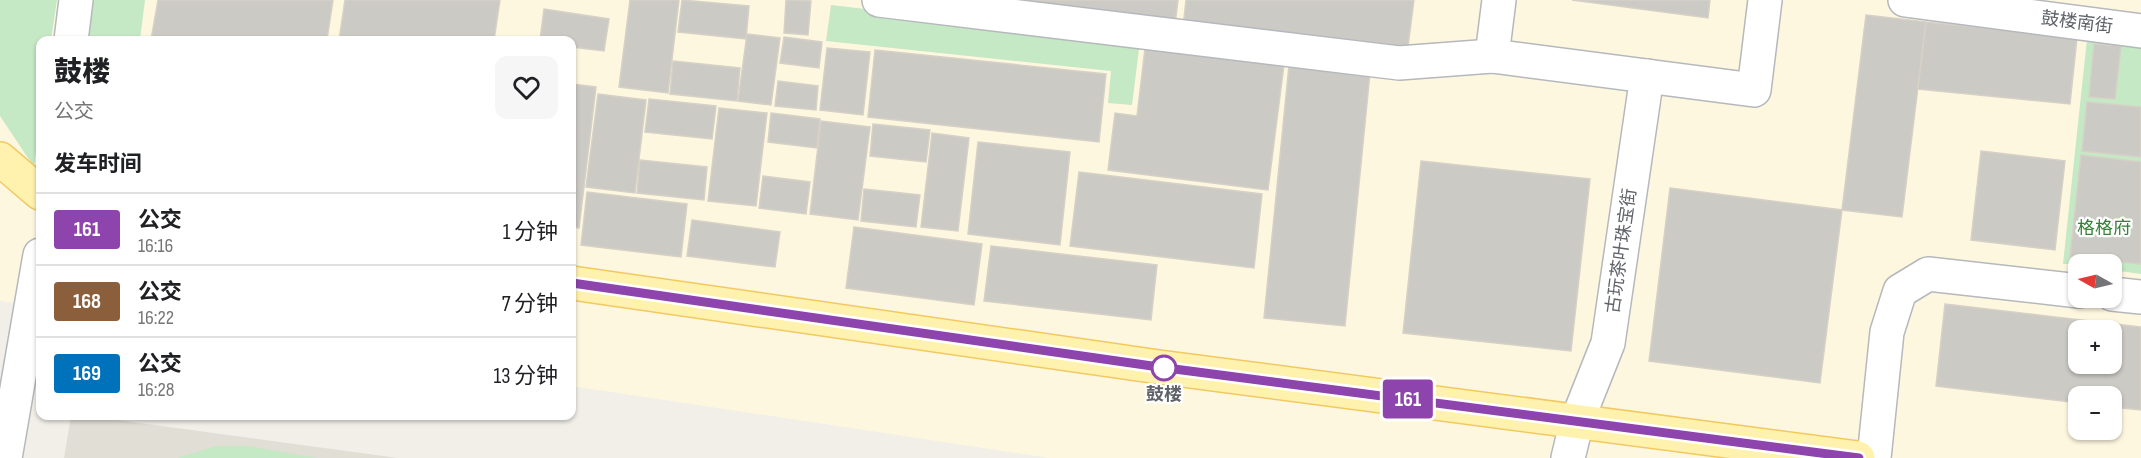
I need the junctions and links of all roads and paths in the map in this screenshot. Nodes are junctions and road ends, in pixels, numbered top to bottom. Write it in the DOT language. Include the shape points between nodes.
graph roads {
  1 [pos="76,0"];
  2 [pos="879,0"];
  3 [pos="1499,0"];
  4 [pos="1765,0"];
  5 [pos="1905,0"];
  6 [pos="2141,31"];
  7 [pos="72,36"];
  8 [pos="1492,56"];
  9 [pos="1647,76"];
  10 [pos="0,159"];
  11 [pos="36,190"];
  12 [pos="36,278"];
  13 [pos="576,284"];
  14 [pos="2068,290"];
  15 [pos="2122,295"];
  16 [pos="2141,297"];
  17 [pos="1577,421"];
  18 [pos="5,458"];
  19 [pos="1569,458"];
  20 [pos="1858,458"];
  21 [pos="1874,458"];
  1 -- 7 [label="street"];
  2 -- 8 [label="street" via="1399,63"];
  3 -- 8 [label="street"];
  4 -- 9 [label="street" via="1754,90"];
  5 -- 6 [label="street, 鼓楼南街"];
  8 -- 9 [label="street"];
  9 -- 17 [label="street, 古玩茶叶珠宝街" via="1608,343"];
  10 -- 11 [label="main road"];
  12 -- 18 [label="street"];
  13 -- 17 [label="main road" via="1159,367"];
  14 -- 21 [label="street" via="1928,274 1900,291 1887,332"];
  15 -- 16 [label="street"];
  17 -- 19 [label="street, 古玩茶叶珠宝街"];
  17 -- 20 [label="main road"];
}
